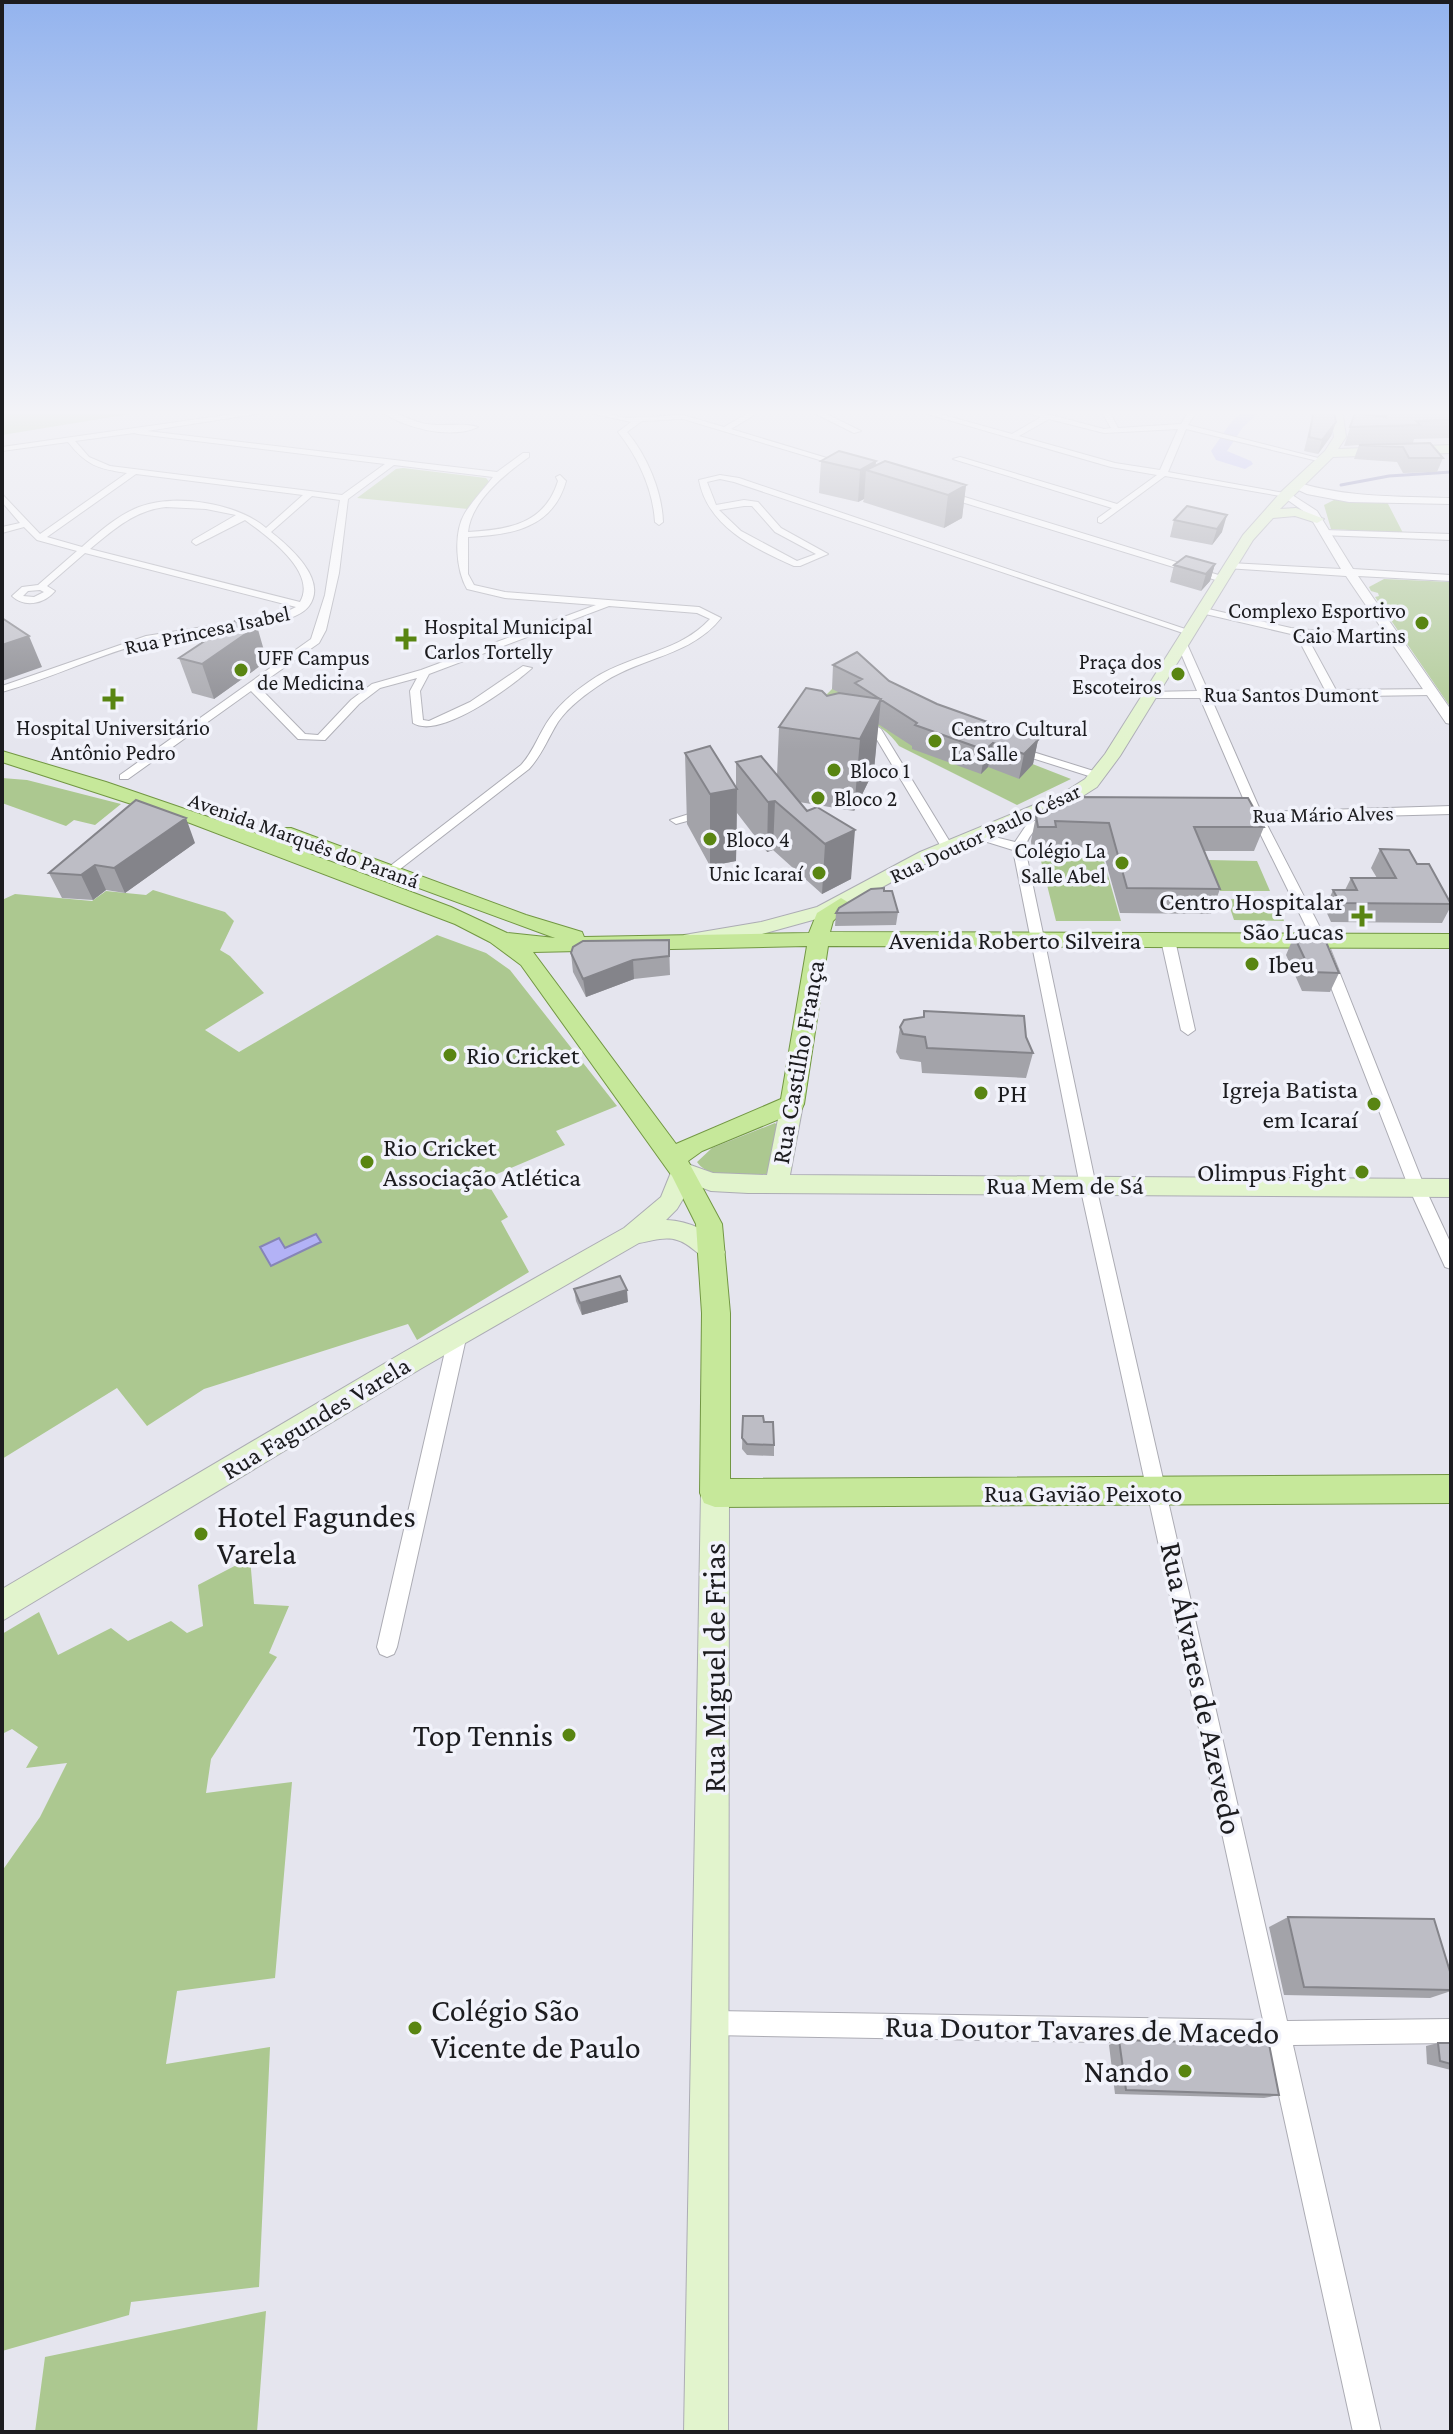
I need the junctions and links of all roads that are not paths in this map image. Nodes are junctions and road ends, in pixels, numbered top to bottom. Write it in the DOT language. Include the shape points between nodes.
graph roads {
  1 [pos="62,523"];
  2 [pos="121,523"];
  3 [pos="230,523"];
  4 [pos="253,523"];
  5 [pos="277,523"];
  6 [pos="340,523"];
  7 [pos="466,523"];
  8 [pos="529,523"];
  9 [pos="730,523"];
  10 [pos="771,523"];
  11 [pos="857,523"];
  12 [pos="1047,523"];
  13 [pos="1263,523"];
  14 [pos="1318,523"];
  15 [pos="25,524"];
  16 [pos="2,530"];
  17 [pos="778,530"];
  18 [pos="266,532"];
  19 [pos="1324,533"];
  20 [pos="463,535"];
  21 [pos="1451,537"];
  22 [pos="40,538"];
  23 [pos="747,540"];
  24 [pos="196,542"];
  25 [pos="84,552"];
  26 [pos="1349,572"];
  27 [pos="1226,573"];
  28 [pos="1451,578"];
  29 [pos="41,587"];
  30 [pos="577,600"];
  31 [pos="609,601"];
  32 [pos="305,606"];
  33 [pos="1204,611"];
  34 [pos="584,612"];
  35 [pos="1339,636"];
  36 [pos="1186,638"];
  37 [pos="1307,646"];
  38 [pos="527,668"];
  39 [pos="425,672"];
  40 [pos="252,686"];
  41 [pos="2,689"];
  42 [pos="1432,692"];
  43 [pos="1332,693"];
  44 [pos="1205,694"];
  45 [pos="1150,695"];
  46 [pos="265,700"];
  47 [pos="231,702"];
  48 [pos="849,715"];
  49 [pos="1451,720"];
  50 [pos="2,743"];
  51 [pos="998,744"];
  52 [pos="2,756"];
  53 [pos="2,773"];
  54 [pos="1096,775"];
  55 [pos="124,777"];
  56 [pos="131,797"];
  57 [pos="1072,807"];
  58 [pos="718,810"];
  59 [pos="1451,810"];
  60 [pos="1226,816"];
  61 [pos="1257,816"];
  62 [pos="676,820"];
  63 [pos="974,836"];
  64 [pos="947,847"];
  65 [pos="1019,848"];
  66 [pos="391,870"];
  67 [pos="841,904"];
  68 [pos="1038,938"];
  69 [pos="505,939"];
  70 [pos="685,940"];
  71 [pos="1168,940"];
  72 [pos="819,941"];
  73 [pos="1320,941"];
  74 [pos="1451,941"];
  75 [pos="605,942"];
  76 [pos="529,960"];
  77 [pos="1188,1030"];
  78 [pos="792,1104"];
  79 [pos="677,1165"];
  80 [pos="777,1184"];
  81 [pos="1088,1186"];
  82 [pos="1417,1188"];
  83 [pos="1451,1188"];
  84 [pos="633,1235"];
  85 [pos="713,1252"];
  86 [pos="1451,1262"];
  87 [pos="458,1334"];
  88 [pos="1451,1489"];
  89 [pos="1159,1492"];
  90 [pos="715,1493"];
  91 [pos="2,1606"];
  92 [pos="387,1647"];
  93 [pos="712,2023"];
  94 [pos="1451,2031"];
  95 [pos="1278,2033"];
  96 [pos="706,2432"];
  97 [pos="1367,2432"];
  1 -- 22 [label="street"];
  2 -- 25 [label="street, Rua Princesa Isabel"];
  3 -- 24 [label="street"];
  4 -- 18 [label="street, Rua Princesa Isabel"];
  5 -- 18 [label="street"];
  6 -- 40 [label="street" via="321,633"];
  7 -- 20 [label="street"];
  8 -- 20 [label="street" via="502,532"];
  9 -- 23 [label="street"];
  10 -- 17 [label="street"];
  11 -- 36 [label="street"];
  12 -- 27 [label="street"];
  13 -- 27 [label="main road, Rua Doutor Paulo César"];
  14 -- 19 [label="street"];
  15 -- 16 [label="street"];
  15 -- 22 [label="street"];
  17 -- 23 [label="street"];
  17 -- 23 [label="street" via="823,554 797,564"];
  18 -- 32 [label="street, Rua Princesa Isabel" via="304,571 309,590"];
  19 -- 21 [label="street"];
  19 -- 26 [label="street"];
  20 -- 30 [label="street" via="463,574 473,589"];
  22 -- 25 [label="street"];
  25 -- 29 [label="street, Rua Princesa Isabel"];
  25 -- 32 [label="street"];
  26 -- 27 [label="street"];
  26 -- 28 [label="street"];
  26 -- 42 [label="street"];
  27 -- 33 [label="main road, Rua Doutor Paulo César"];
  30 -- 31 [label="street"];
  30 -- 34 [label="street"];
  31 -- 34 [label="street"];
  31 -- 66 [label="street" via="699,610 716,618 672,649 602,678 562,710 525,767"];
  32 -- 41 [label="street, Rua Princesa Isabel" via="269,621 127,644"];
  33 -- 35 [label="street"];
  33 -- 36 [label="main road, Rua Doutor Paulo César"];
  34 -- 39 [label="street"];
  36 -- 44 [label="street"];
  36 -- 45 [label="main road, Rua Doutor Paulo César"];
  37 -- 43 [label="street"];
  38 -- 39 [label="street" via="448,719 428,725 418,723 415,691"];
  39 -- 46 [label="street" via="376,686 321,738 302,737"];
  40 -- 46 [label="street"];
  40 -- 47 [label="street"];
  42 -- 43 [label="street, Rua Santos Dumont"];
  42 -- 49 [label="street"];
  43 -- 44 [label="street, Rua Santos Dumont"];
  44 -- 45 [label="street, Rua Santos Dumont"];
  44 -- 61 [label="street"];
  45 -- 54 [label="main road, Rua Doutor Paulo César"];
  46 -- 47 [label="street"];
  47 -- 55 [label="street"];
  48 -- 64 [label="street" via="877,731"];
  50 -- 55 [label="main road, Avenida Marquês do Paraná"];
  51 -- 54 [label="street"];
  52 -- 56 [label="main road, Avenida Marquês do Paraná"];
  53 -- 56 [label="main road" via="31,774"];
  54 -- 57 [label="main road, Rua Doutor Paulo César"];
  55 -- 66 [label="main road, Avenida Marquês do Paraná"];
  56 -- 69 [label="main road, Avenida Marquês do Paraná"];
  57 -- 63 [label="main road, Rua Doutor Paulo César"];
  57 -- 65 [label="street" via="1032,824"];
  58 -- 62 [label="street"];
  59 -- 61 [label="street, Rua Mário Alves"];
  60 -- 61 [label="street, Rua Mário Alves"];
  61 -- 73 [label="street"];
  63 -- 64 [label="main road, Rua Doutor Paulo César"];
  63 -- 65 [label="street"];
  64 -- 67 [label="main road, Rua Doutor Paulo César"];
  65 -- 68 [label="street, Rua Álvares de Azevedo"];
  66 -- 75 [label="main road, Avenida Marquês do Paraná" via="519,920"];
  67 -- 70 [label="main road, Rua Doutor Paulo César" via="762,928"];
  67 -- 72 [label="main road, Rua Castilho França" via="824,918"];
  68 -- 71 [label="main road, Avenida Roberto Silveira"];
  68 -- 72 [label="main road, Avenida Roberto Silveira"];
  68 -- 81 [label="street, Rua Álvares de Azevedo"];
  69 -- 75 [label="main road" via="531,945"];
  69 -- 76 [label="main road, Avenida Marquês do Paraná"];
  70 -- 72 [label="main road, Avenida Roberto Silveira"];
  70 -- 75 [label="main road, Rua Doutor Paulo César"];
  71 -- 73 [label="main road, Avenida Roberto Silveira"];
  71 -- 77 [label="street"];
  72 -- 78 [label="main road, Rua Castilho França"];
  73 -- 74 [label="main road, Avenida Roberto Silveira"];
  73 -- 82 [label="street"];
  76 -- 79 [label="main road, Rua Miguel de Frias"];
  78 -- 79 [label="main road" via="706,1139"];
  78 -- 80 [label="main road, Rua Castilho França"];
  79 -- 80 [label="main road, Rua Mem de Sá" via="711,1182"];
  79 -- 84 [label="main road, Rua Fagundes Varela" via="680,1184 669,1203"];
  79 -- 85 [label="main road, Rua Miguel de Frias" via="709,1224"];
  80 -- 81 [label="main road, Rua Mem de Sá"];
  81 -- 82 [label="main road, Rua Mem de Sá"];
  81 -- 89 [label="street, Rua Álvares de Azevedo"];
  82 -- 83 [label="main road, Rua Mem de Sá"];
  82 -- 86 [label="street"];
  84 -- 85 [label="main road, Rua Fagundes Varela" via="676,1228 693,1234"];
  84 -- 87 [label="main road, Rua Fagundes Varela"];
  85 -- 90 [label="main road, Rua Miguel de Frias"];
  87 -- 91 [label="main road, Rua Fagundes Varela"];
  87 -- 92 [label="street"];
  88 -- 89 [label="main road, Rua Gavião Peixoto"];
  89 -- 90 [label="main road, Rua Gavião Peixoto"];
  89 -- 95 [label="street, Rua Álvares de Azevedo"];
  90 -- 93 [label="main road, Rua Miguel de Frias"];
  93 -- 95 [label="street, Rua Doutor Tavares de Macedo"];
  93 -- 96 [label="main road, Rua Miguel de Frias"];
  94 -- 95 [label="street, Rua Doutor Tavares de Macedo"];
  95 -- 97 [label="street, Rua Álvares de Azevedo"];
}
